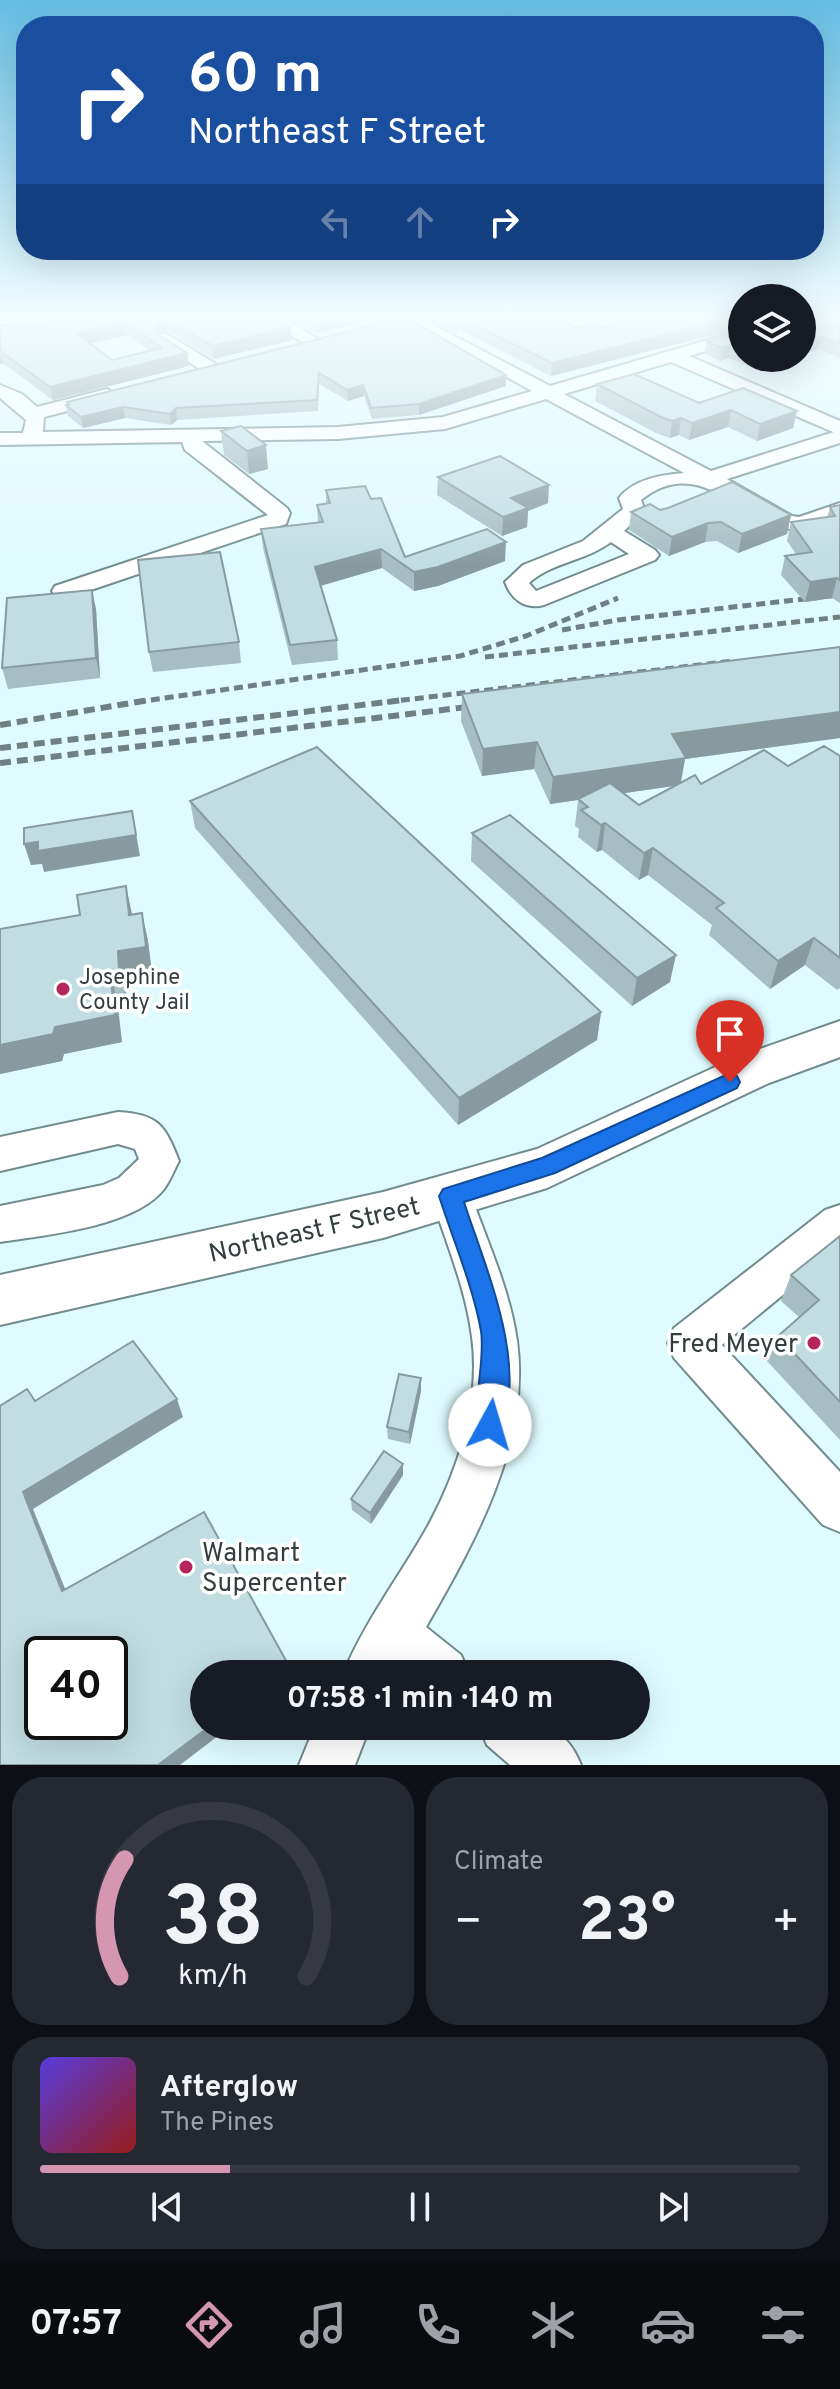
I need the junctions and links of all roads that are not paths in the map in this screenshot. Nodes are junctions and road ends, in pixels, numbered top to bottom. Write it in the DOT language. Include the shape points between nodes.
graph roads {
  1 [pos="18,400"];
  2 [pos="85,400"];
  3 [pos="521,400"];
  4 [pos="565,400"];
  5 [pos="776,400"];
  6 [pos="33,414"];
  7 [pos="840,428"];
  8 [pos="191,436"];
  9 [pos="840,437"];
  10 [pos="31,438"];
  11 [pos="0,439"];
  12 [pos="709,478"];
  13 [pos="657,482"];
  14 [pos="688,499"];
  15 [pos="840,510"];
  16 [pos="610,532"];
  17 [pos="583,551"];
  18 [pos="612,569"];
  19 [pos="64,591"];
  20 [pos="840,1039"];
  21 [pos="0,1154"];
  22 [pos="451,1196"];
  23 [pos="840,1223"];
  24 [pos="0,1224"];
  25 [pos="0,1300"];
  26 [pos="840,1508"];
  27 [pos="380,1653"];
  28 [pos="401,1660"];
  29 [pos="337,1740"];
  30 [pos="523,1740"];
  31 [pos="327,1765"];
  32 [pos="553,1765"];
  1 -- 6 [label="street"];
  2 -- 6 [label="street"];
  3 -- 8 [label="street" via="445,423 338,433"];
  4 -- 12 [label="street"];
  5 -- 7 [label="street"];
  6 -- 10 [label="street"];
  8 -- 10 [label="street"];
  8 -- 19 [label="street" via="192,446 279,513 278,519"];
  9 -- 12 [label="street"];
  10 -- 11 [label="street"];
  12 -- 13 [label="street"];
  12 -- 15 [label="street" via="785,521 801,524"];
  13 -- 14 [label="street"];
  13 -- 16 [label="street" via="630,498 642,513"];
  16 -- 17 [label="street"];
  16 -- 18 [label="street" via="647,555"];
  17 -- 18 [label="street"];
  17 -- 18 [label="street" via="525,572 517,582 521,592 535,600"];
  20 -- 22 [label="main road, Northeast F Street" via="753,1070 547,1167"];
  21 -- 24 [label="street" via="118,1128 137,1129 151,1139 159,1161 146,1184 126,1197"];
  22 -- 25 [label="main road, Northeast F Street"];
  22 -- 27 [label="street" via="494,1331 490,1425 481,1468 458,1525"];
  23 -- 26 [label="street" via="690,1343"];
  27 -- 28 [label="street"];
  29 -- 31 [label="street"];
  30 -- 32 [label="street"];
}
